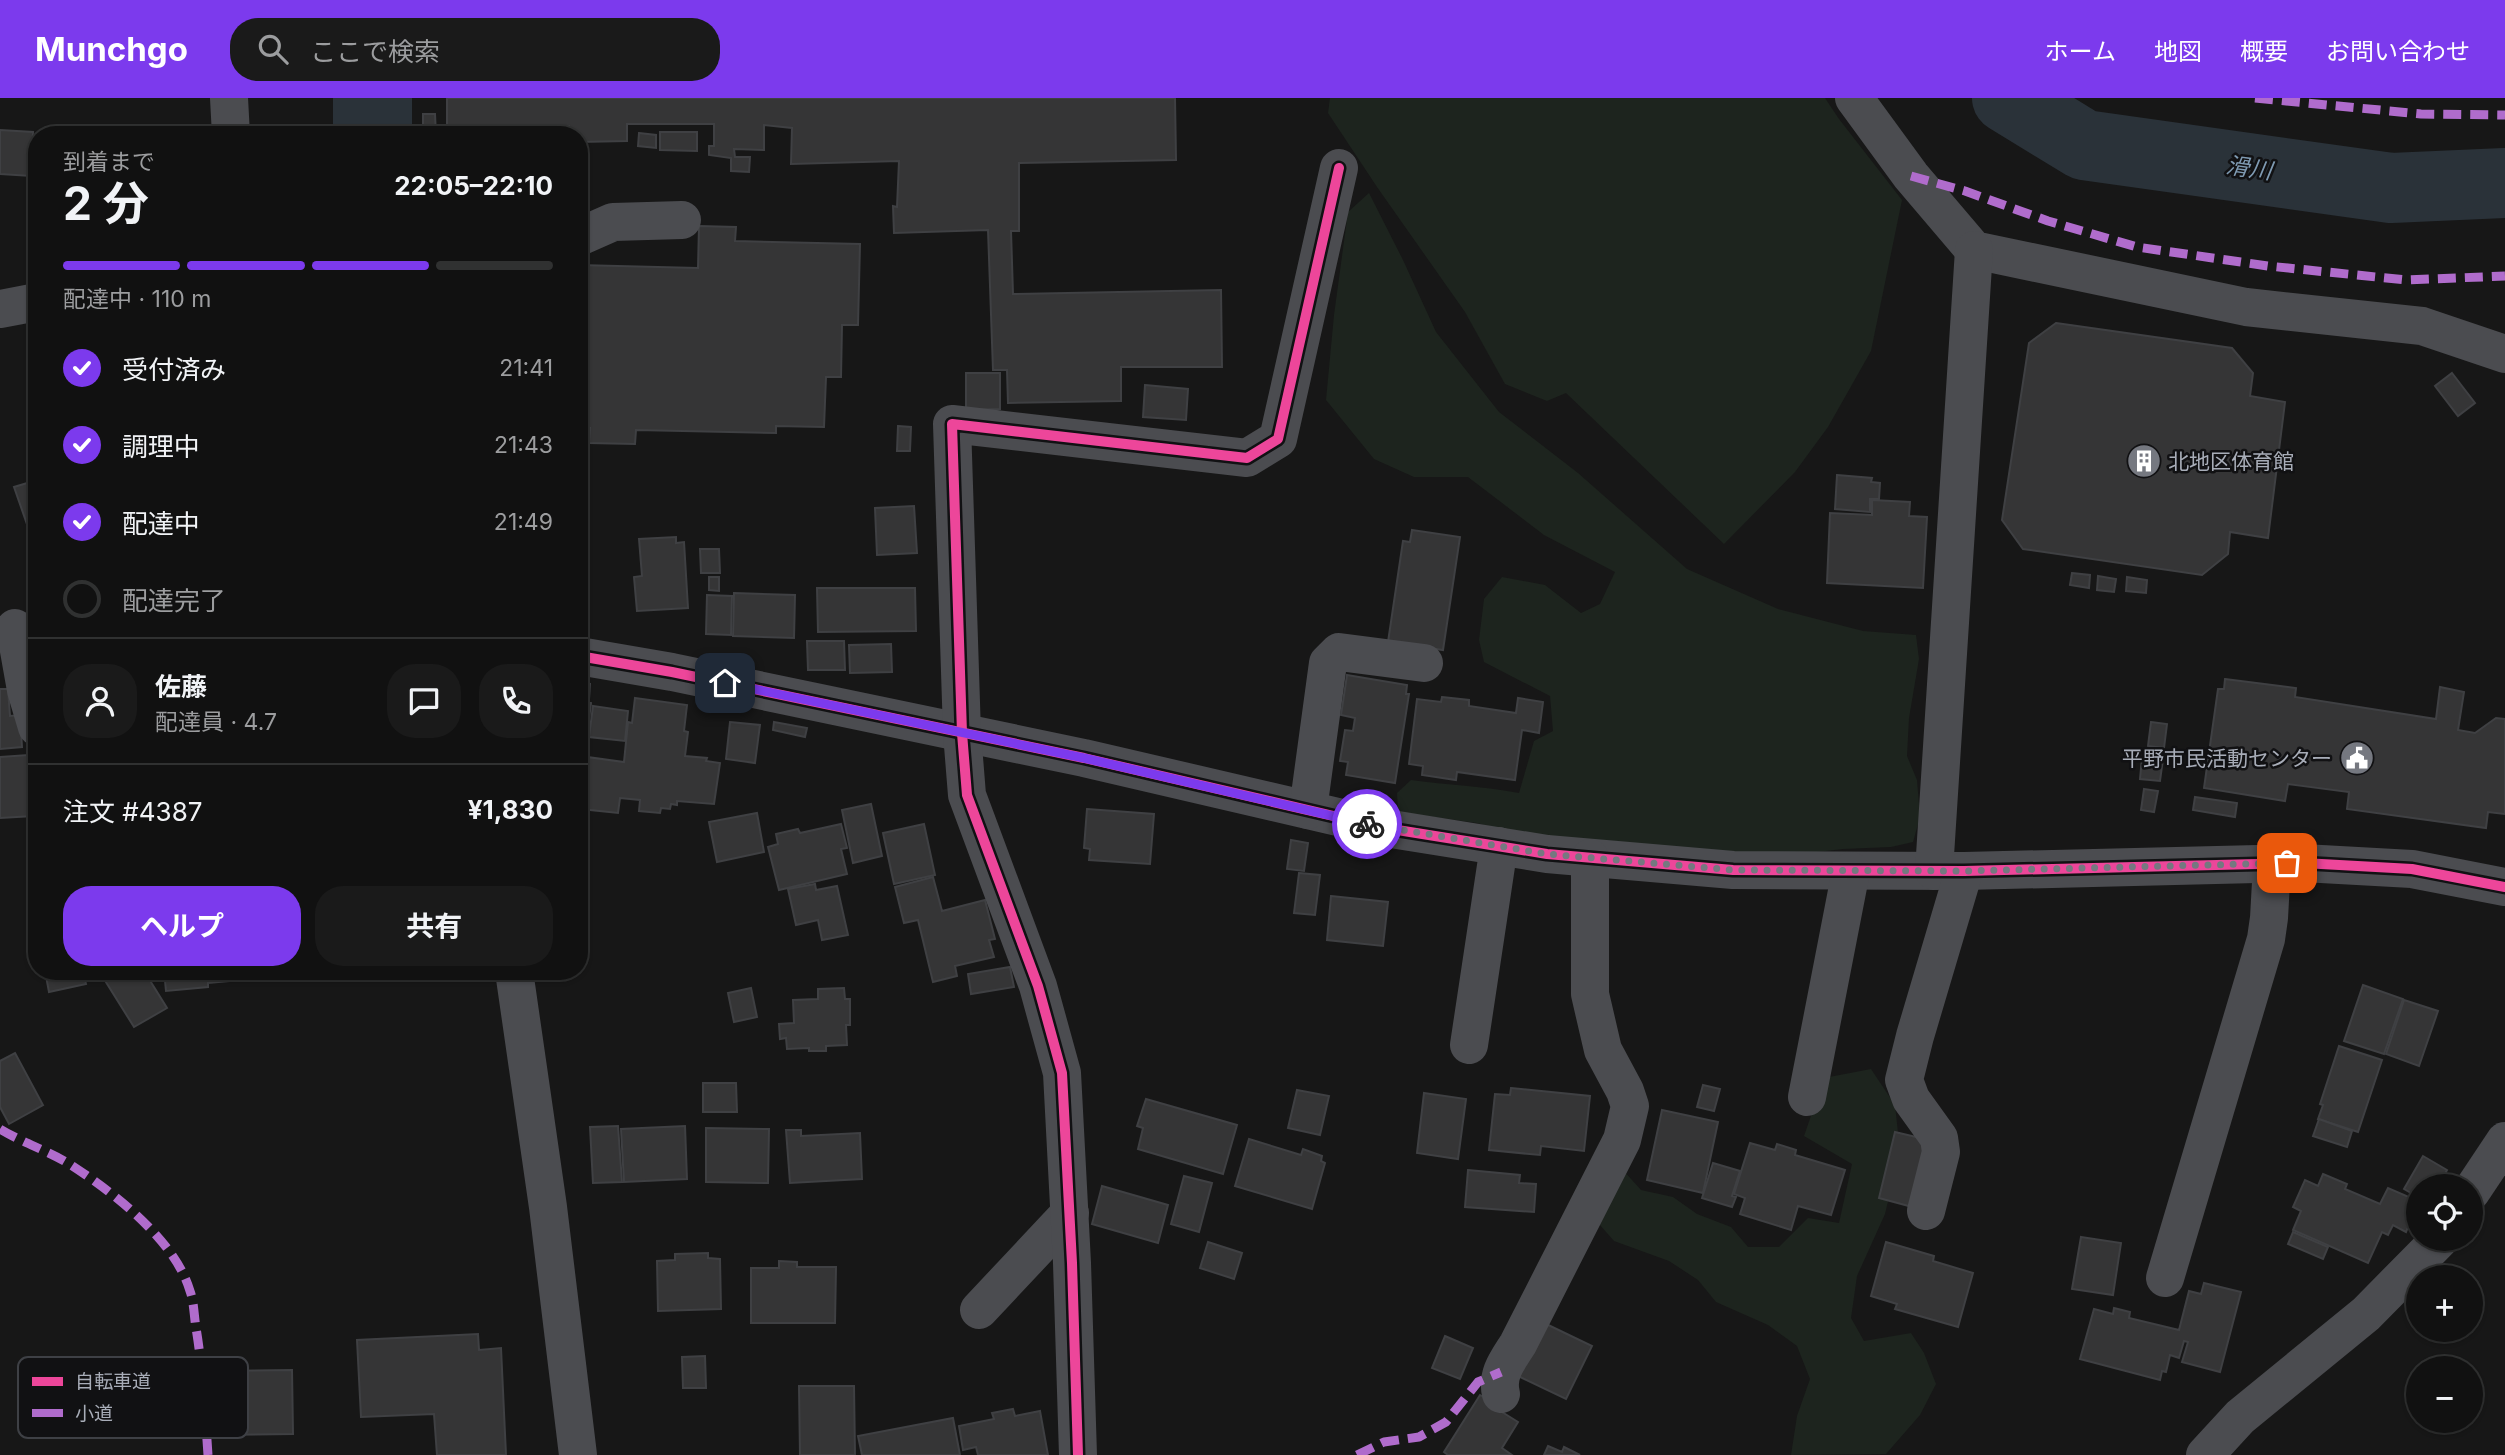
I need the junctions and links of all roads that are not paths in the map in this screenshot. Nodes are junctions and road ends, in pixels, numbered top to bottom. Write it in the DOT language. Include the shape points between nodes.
graph roads {
  1 [pos="229,98"];
  2 [pos="1853,98"];
  3 [pos="231,126"];
  4 [pos="1339,168"];
  5 [pos="682,220"];
  6 [pos="588,233"];
  7 [pos="1974,250"];
  8 [pos="28,304"];
  9 [pos="0,309"];
  10 [pos="2505,354"];
  11 [pos="17,629"];
  12 [pos="588,658"];
  13 [pos="1424,663"];
  14 [pos="28,697"];
  15 [pos="962,733"];
  16 [pos="1308,810"];
  17 [pos="1499,846"];
  18 [pos="1590,858"];
  19 [pos="2272,864"];
  20 [pos="1851,871"];
  21 [pos="1949,871"];
  22 [pos="2505,887"];
  23 [pos="515,980"];
  24 [pos="1469,1045"];
  25 [pos="1807,1097"];
  26 [pos="2505,1141"];
  27 [pos="2483,1174"];
  28 [pos="1926,1211"];
  29 [pos="1070,1213"];
  30 [pos="2428,1251"];
  31 [pos="2165,1278"];
  32 [pos="979,1310"];
  33 [pos="1501,1394"];
  34 [pos="578,1455"];
  35 [pos="1079,1455"];
  36 [pos="2205,1455"];
  1 -- 3 [label="street"];
  2 -- 7 [label="street" via="1910,176"];
  4 -- 15 [label="street" via="1279,439 1247,458 953,424"];
  5 -- 6 [label="street" via="613,222"];
  7 -- 10 [label="street" via="2246,307 2422,326"];
  7 -- 21 [label="street"];
  8 -- 9 [label="street"];
  11 -- 14 [label="street"];
  12 -- 15 [label="street"];
  13 -- 16 [label="street" via="1339,652 1328,663"];
  15 -- 16 [label="street"];
  15 -- 29 [label="street" via="967,795 1038,986 1062,1073"];
  16 -- 17 [label="street"];
  17 -- 18 [label="street"];
  17 -- 24 [label="street"];
  18 -- 20 [label="street" via="1733,870"];
  18 -- 33 [label="street" via="1590,994 1603,1050 1630,1106 1622,1140 1501,1372"];
  19 -- 21 [label="street"];
  19 -- 22 [label="street" via="2412,869"];
  19 -- 31 [label="street" via="2266,939"];
  20 -- 21 [label="street"];
  20 -- 25 [label="street"];
  21 -- 28 [label="street" via="1904,1080 1911,1099 1939,1138 1941,1152"];
  23 -- 34 [label="street"];
  26 -- 27 [label="street"];
  29 -- 32 [label="street"];
  29 -- 35 [label="street"];
  30 -- 36 [label="street" via="2366,1314 2240,1417"];
}
